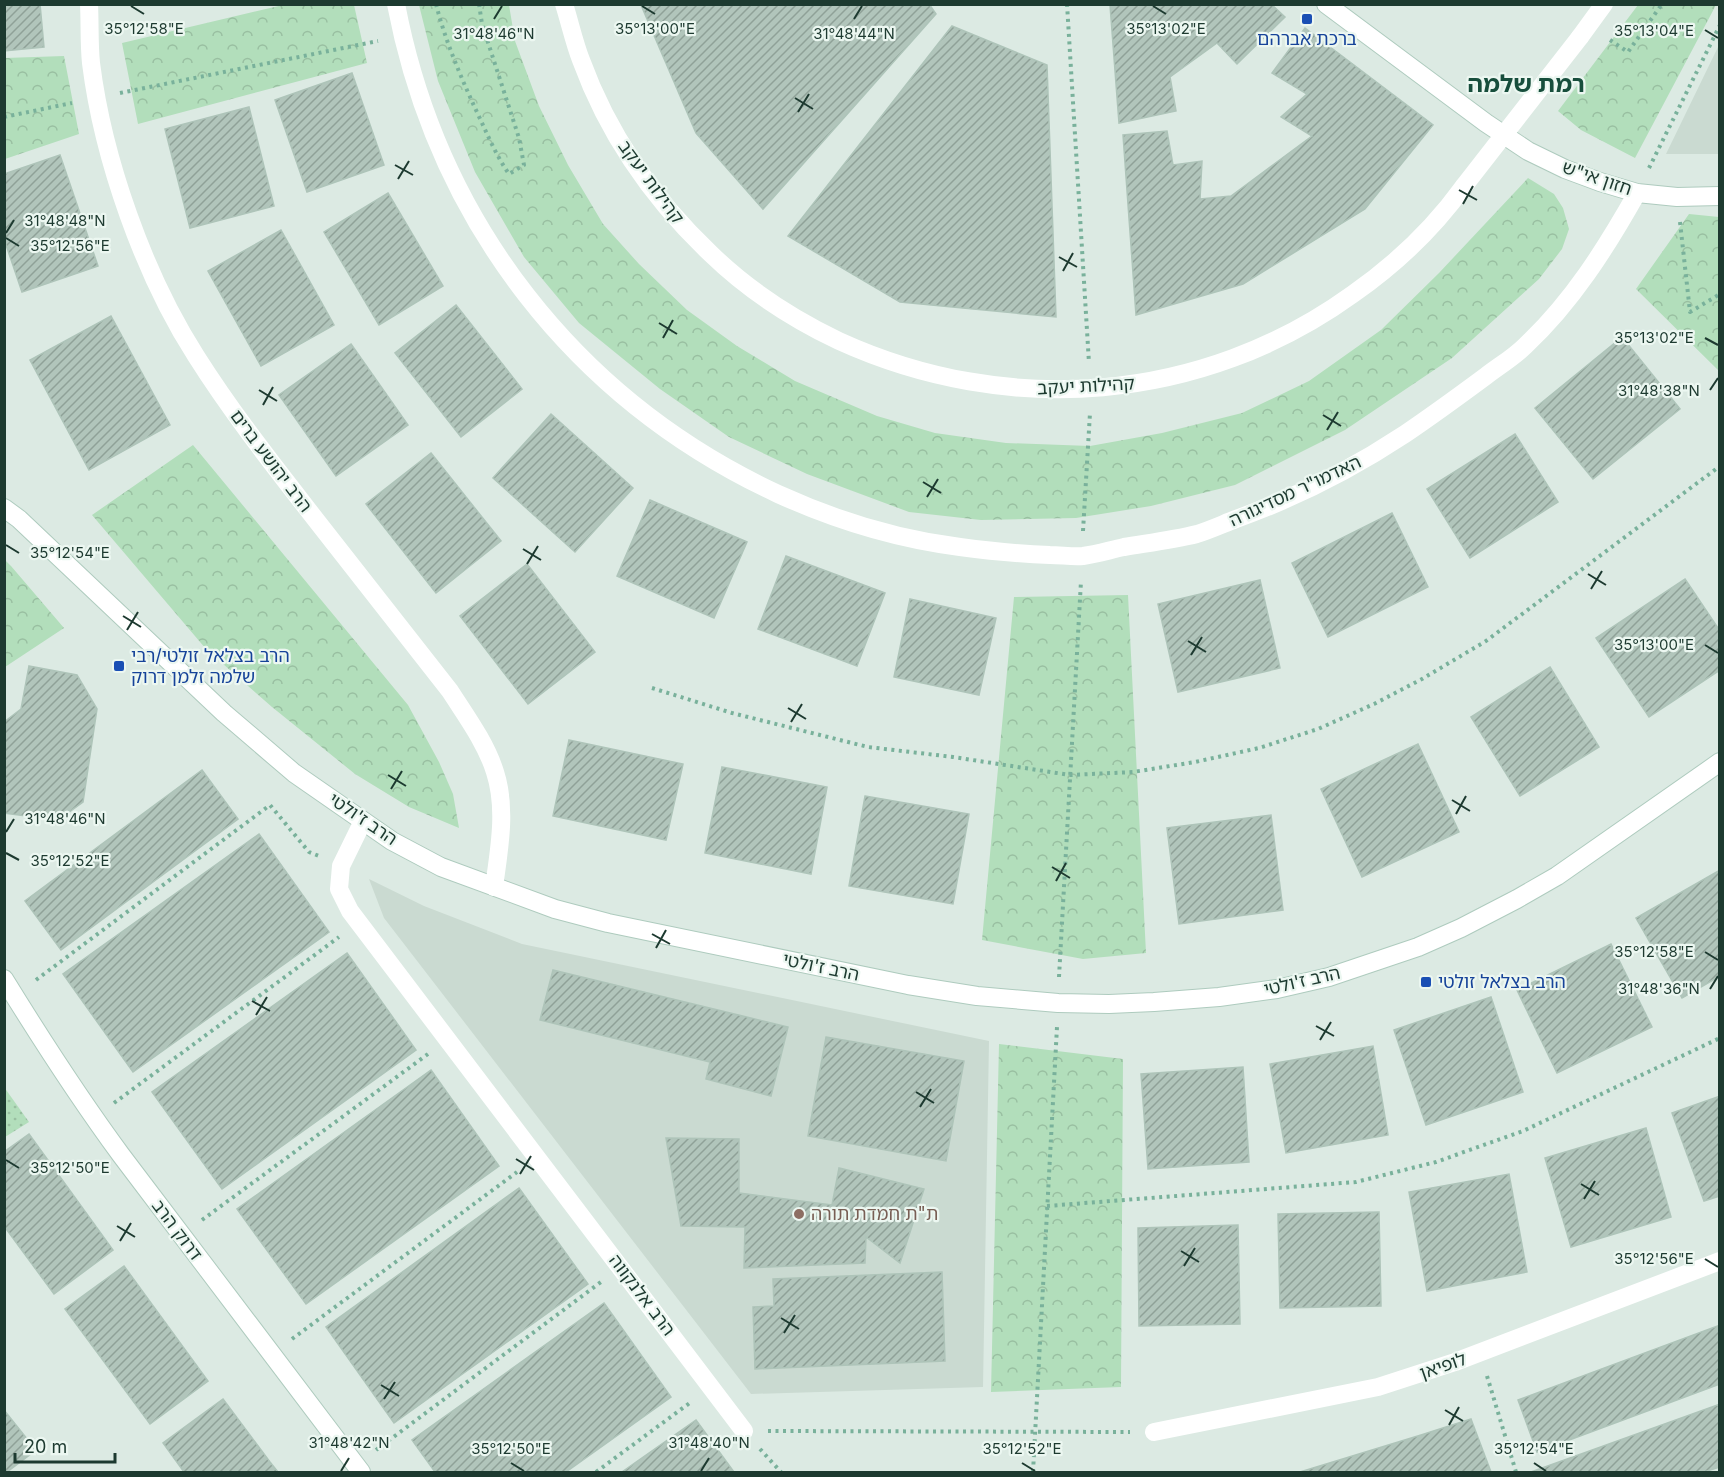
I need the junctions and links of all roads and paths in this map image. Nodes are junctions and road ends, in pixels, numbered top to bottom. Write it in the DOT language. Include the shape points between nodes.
graph roads {
  1 [pos="89,4"];
  2 [pos="396,4"];
  3 [pos="436,4"];
  4 [pos="479,4"];
  5 [pos="564,4"];
  6 [pos="1067,4"];
  7 [pos="1326,4"];
  8 [pos="1604,4"];
  9 [pos="1662,4"];
  10 [pos="1719,25"];
  11 [pos="1584,31"];
  12 [pos="402,36"];
  13 [pos="96,98"];
  14 [pos="4,117"];
  15 [pos="1636,193"];
  16 [pos="1719,196"];
  17 [pos="1677,197"];
  18 [pos="1719,294"];
  19 [pos="1091,388"];
  20 [pos="1719,466"];
  21 [pos="4,508"];
  22 [pos="1082,556"];
  23 [pos="652,688"];
  24 [pos="1719,762"];
  25 [pos="1070,775"];
  26 [pos="363,821"];
  27 [pos="341,866"];
  28 [pos="494,887"];
  29 [pos="359,922"];
  30 [pos="4,980"];
  31 [pos="14,996"];
  32 [pos="1058,1003"];
  33 [pos="1719,1038"];
  34 [pos="448,1040"];
  35 [pos="94,1118"];
  36 [pos="537,1157"];
  37 [pos="1047,1206"];
  38 [pos="182,1236"];
  39 [pos="1719,1261"];
  40 [pos="621,1268"];
  41 [pos="1480,1353"];
  42 [pos="272,1354"];
  43 [pos="711,1387"];
  44 [pos="744,1431"];
  45 [pos="1035,1431"];
  46 [pos="1154,1432"];
  47 [pos="359,1469"];
  48 [pos="596,1473"];
  49 [pos="1033,1473"];
  50 [pos="1516,1473"];
  1 -- 13 [label="street, הרב יהושע ברים"];
  2 -- 12 [label="street, האדמו\"ר מסדיגורה"];
  3 -- 4 [label="path" via="461,77 509,174 524,165"];
  5 -- 19 [label="street, קהילות יעקב" via="584,69 625,150 687,230 764,297 816,330 872,356 919,371 1022,389"];
  6 -- 19 [label="path"];
  7 -- 15 [label="street, חזון אי\"ש" via="1528,151 1565,169"];
  8 -- 11 [label="street, קהילות יעקב"];
  9 -- 11 [label="path" via="1628,52"];
  10 -- 15 [label="path"];
  11 -- 19 [label="street, קהילות יעקב, bridge" via="1447,210 1378,276 1332,310 1241,356 1154,381"];
  12 -- 13 [label="path"];
  12 -- 22 [label="street, האדמו\"ר מסדיגורה" via="425,114 485,237 524,293 566,343 643,413 740,476 811,509 873,530 934,544"];
  13 -- 14 [label="path"];
  13 -- 28 [label="street, הרב יהושע ברים" via="123,198 145,259 195,354 250,435 450,692 484,747 495,772 501,802"];
  15 -- 17 [label="street, חזון אי\"ש"];
  15 -- 22 [label="street, האדמו\"ר מסדיגורה" via="1597,261 1565,304 1524,348 1375,454 1264,509 1197,534"];
  16 -- 17 [label="street, חזון אי\"ש"];
  17 -- 18 [label="path" via="1690,312"];
  19 -- 22 [label="path"];
  20 -- 25 [label="path" via="1486,641 1374,704 1318,729 1260,748 1133,772"];
  21 -- 26 [label="street, הרב ז'ולטי" via="224,713 294,773"];
  22 -- 25 [label="path"];
  23 -- 25 [label="path" via="732,713 868,747"];
  24 -- 32 [label="street, הרב ז'ולטי" via="1557,876 1418,947 1329,977 1277,989 1154,1002"];
  25 -- 32 [label="path"];
  26 -- 27 [label="street, הרב אלנקווה"];
  26 -- 28 [label="street, הרב ז'ולטי" via="441,867"];
  27 -- 29 [label="street, הרב אלנקווה" via="339,889"];
  27 -- 31 [label="path" via="309,852 270,804"];
  28 -- 32 [label="street, הרב ז'ולטי" via="608,923 908,985"];
  29 -- 34 [label="street, הרב אלנקווה"];
  29 -- 35 [label="path"];
  30 -- 31 [label="street, דרוק הרב"];
  31 -- 35 [label="street, דרוק הרב"];
  32 -- 37 [label="path"];
  33 -- 37 [label="path" via="1523,1131 1436,1162 1356,1182"];
  34 -- 36 [label="street, הרב אלנקווה"];
  34 -- 38 [label="path"];
  35 -- 38 [label="street, דרוק הרב"];
  36 -- 40 [label="street, הרב אלנקווה"];
  36 -- 42 [label="path"];
  37 -- 45 [label="path"];
  38 -- 42 [label="street, דרוק הרב"];
  39 -- 41 [label="street, לופיאן"];
  40 -- 43 [label="street, הרב אלנקווה"];
  40 -- 47 [label="path"];
  41 -- 46 [label="street, לופיאן" via="1378,1387"];
  41 -- 50 [label="path"];
  42 -- 47 [label="street, דרוק הרב"];
  43 -- 44 [label="street, הרב אלנקווה"];
  43 -- 48 [label="path"];
  44 -- 45 [label="path"];
  45 -- 46 [label="path"];
  45 -- 49 [label="path"];
}
